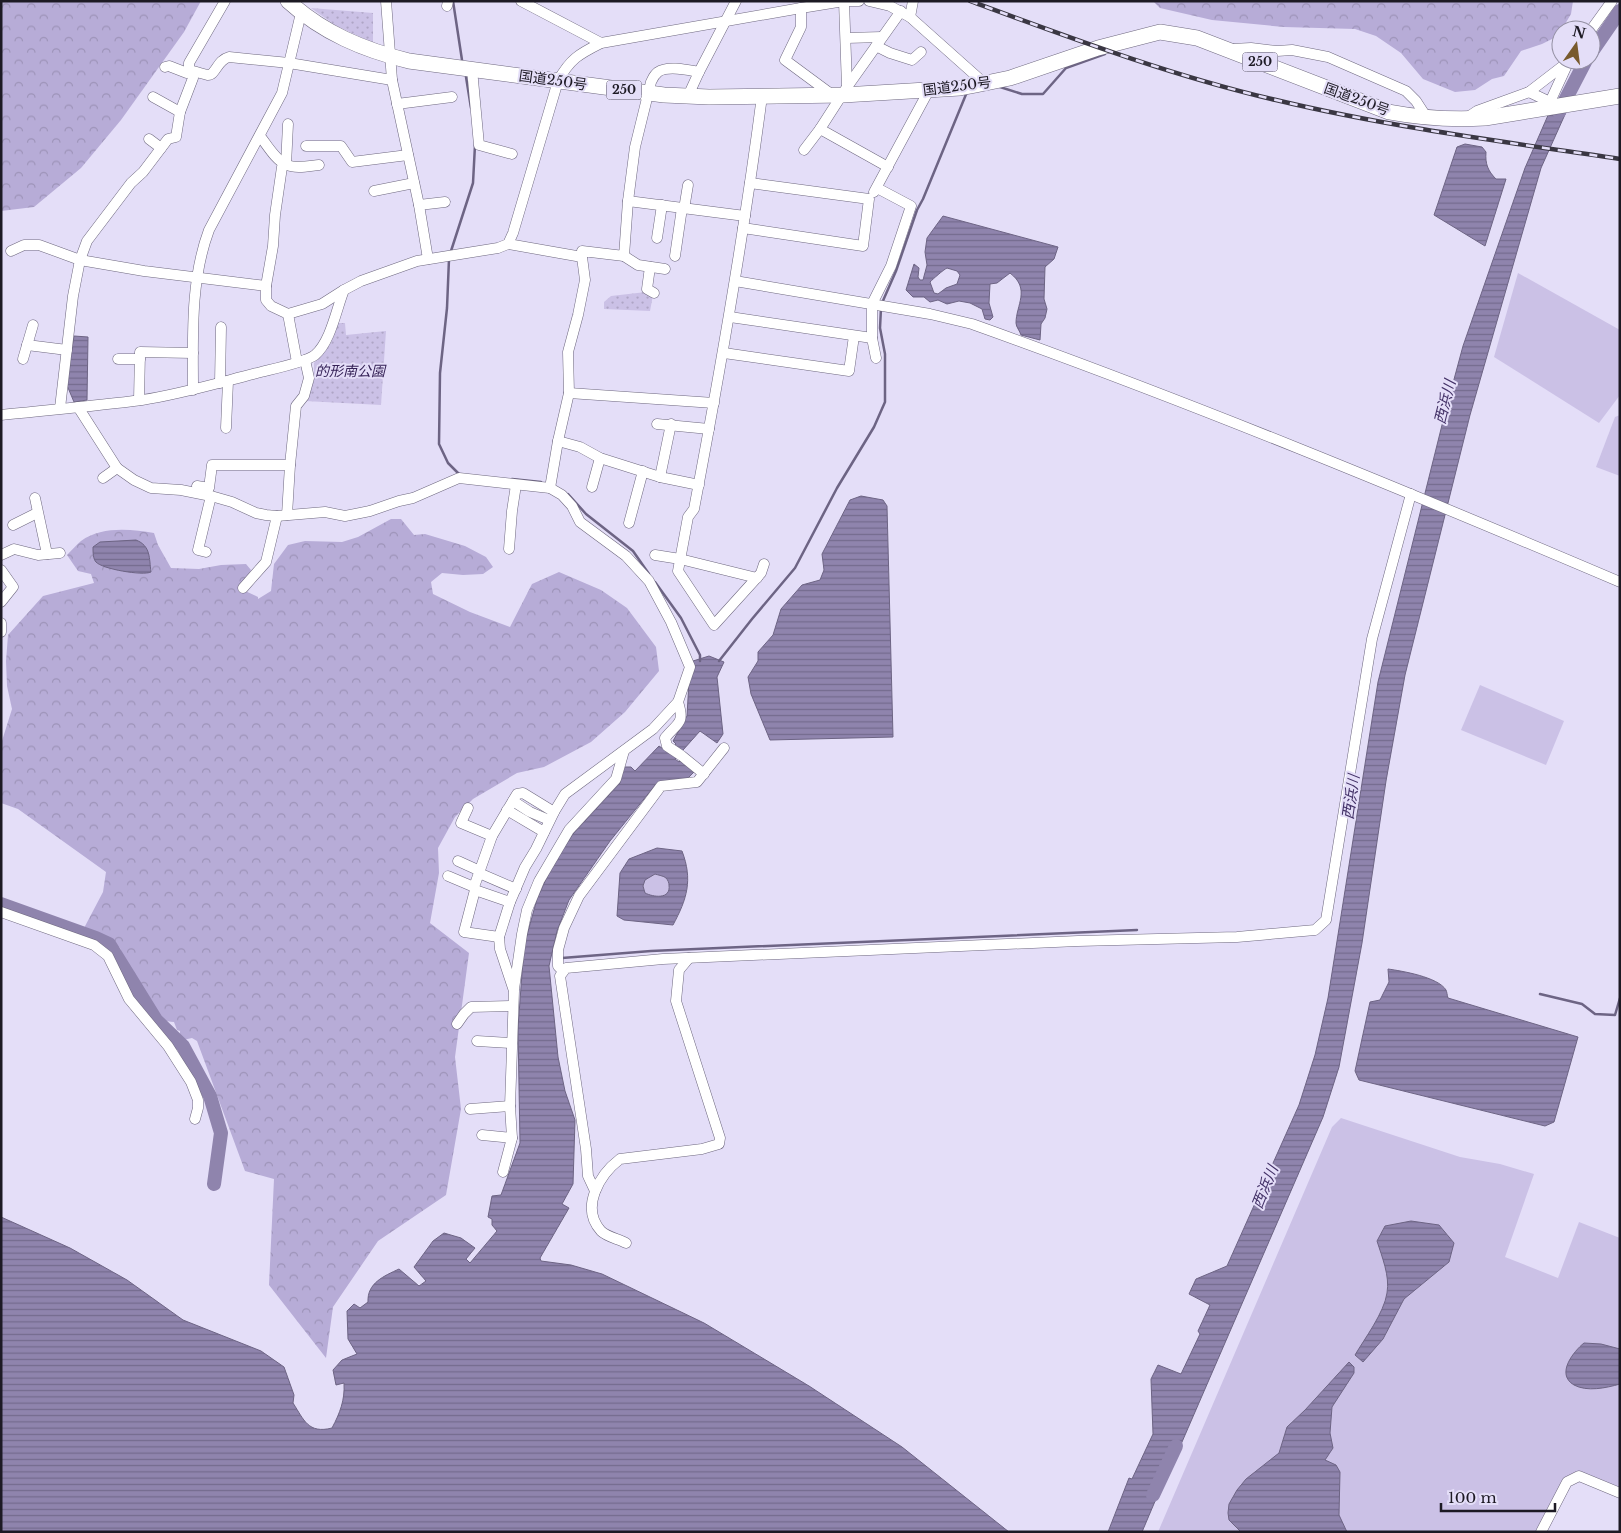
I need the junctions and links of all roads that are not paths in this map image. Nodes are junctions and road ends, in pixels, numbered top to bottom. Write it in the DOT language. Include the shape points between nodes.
graph roads {
  1 [pos="225,1"];
  2 [pos="288,1"];
  3 [pos="386,1"];
  4 [pos="521,1"];
  5 [pos="736,1"];
  6 [pos="844,1"];
  7 [pos="860,1"];
  8 [pos="869,1"];
  9 [pos="913,1"];
  10 [pos="1612,1"];
  11 [pos="802,8"];
  12 [pos="901,11"];
  13 [pos="301,13"];
  14 [pos="910,17"];
  15 [pos="1598,20"];
  16 [pos="725,22"];
  17 [pos="846,38"];
  18 [pos="879,42"];
  19 [pos="601,43"];
  20 [pos="1228,49"];
  21 [pos="921,52"];
  22 [pos="390,57"];
  23 [pos="289,63"];
  24 [pos="165,67"];
  25 [pos="472,69"];
  26 [pos="1557,70"];
  27 [pos="1565,70"];
  28 [pos="191,71"];
  29 [pos="699,72"];
  30 [pos="392,80"];
  31 [pos="558,82"];
  32 [pos="980,84"];
  33 [pos="929,90"];
  34 [pos="840,92"];
  35 [pos="1529,92"];
  36 [pos="648,94"];
  37 [pos="688,96"];
  38 [pos="762,96"];
  39 [pos="1620,96"];
  40 [pos="152,97"];
  41 [pos="452,97"];
  42 [pos="397,104"];
  43 [pos="1548,105"];
  44 [pos="180,112"];
  45 [pos="1427,118"];
  46 [pos="1465,119"];
  47 [pos="288,124"];
  48 [pos="820,129"];
  49 [pos="260,136"];
  50 [pos="149,140"];
  51 [pos="306,146"];
  52 [pos="161,148"];
  53 [pos="804,150"];
  54 [pos="512,154"];
  55 [pos="408,155"];
  56 [pos="286,165"];
  57 [pos="319,165"];
  58 [pos="888,167"];
  59 [pos="414,183"];
  60 [pos="750,183"];
  61 [pos="688,185"];
  62 [pos="877,188"];
  63 [pos="374,191"];
  64 [pos="869,199"];
  65 [pos="628,201"];
  66 [pos="445,202"];
  67 [pos="419,205"];
  68 [pos="662,206"];
  69 [pos="683,208"];
  70 [pos="745,216"];
  71 [pos="743,228"];
  72 [pos="657,238"];
  73 [pos="508,244"];
  74 [pos="11,251"];
  75 [pos="624,256"];
  76 [pos="675,256"];
  77 [pos="582,257"];
  78 [pos="428,259"];
  79 [pos="80,260"];
  80 [pos="650,267"];
  81 [pos="665,269"];
  82 [pos="196,277"];
  83 [pos="735,282"];
  84 [pos="266,286"];
  85 [pos="344,290"];
  86 [pos="654,293"];
  87 [pos="878,305"];
  88 [pos="288,314"];
  89 [pos="730,317"];
  90 [pos="33,325"];
  91 [pos="221,327"];
  92 [pos="854,336"];
  93 [pos="872,338"];
  94 [pos="27,345"];
  95 [pos="67,350"];
  96 [pos="193,353"];
  97 [pos="724,353"];
  98 [pos="876,358"];
  99 [pos="23,359"];
  100 [pos="118,359"];
  101 [pos="140,359"];
  102 [pos="301,361"];
  103 [pos="224,382"];
  104 [pos="193,390"];
  105 [pos="569,393"];
  106 [pos="139,400"];
  107 [pos="714,402"];
  108 [pos="78,407"];
  109 [pos="60,408"];
  110 [pos="1,415"];
  111 [pos="657,424"];
  112 [pos="671,424"];
  113 [pos="226,428"];
  114 [pos="709,429"];
  115 [pos="558,441"];
  116 [pos="600,458"];
  117 [pos="290,465"];
  118 [pos="117,468"];
  119 [pos="643,471"];
  120 [pos="660,477"];
  121 [pos="103,478"];
  122 [pos="551,483"];
  123 [pos="516,485"];
  124 [pos="699,485"];
  125 [pos="197,486"];
  126 [pos="592,487"];
  127 [pos="1414,495"];
  128 [pos="211,496"];
  129 [pos="35,498"];
  130 [pos="37,513"];
  131 [pos="282,515"];
  132 [pos="629,523"];
  133 [pos="13,525"];
  134 [pos="509,549"];
  135 [pos="206,552"];
  136 [pos="60,553"];
  137 [pos="47,554"];
  138 [pos="655,554"];
  139 [pos="1,555"];
  140 [pos="680,559"];
  141 [pos="764,564"];
  142 [pos="1,570"];
  143 [pos="757,578"];
  144 [pos="1620,582"];
  145 [pos="243,588"];
  146 [pos="1,602"];
  147 [pos="1,623"];
  148 [pos="1,632"];
  149 [pos="678,702"];
  150 [pos="724,748"];
  151 [pos="624,751"];
  152 [pos="704,774"];
  153 [pos="510,805"];
  154 [pos="468,808"];
  155 [pos="552,816"];
  156 [pos="544,832"];
  157 [pos="492,836"];
  158 [pos="536,848"];
  159 [pos="552,857"];
  160 [pos="458,862"];
  161 [pos="479,872"];
  162 [pos="448,876"];
  163 [pos="474,889"];
  164 [pos="516,889"];
  165 [pos="510,903"];
  166 [pos="527,910"];
  167 [pos="1,912"];
  168 [pos="499,938"];
  169 [pos="689,958"];
  170 [pos="563,971"];
  171 [pos="514,992"];
  172 [pos="512,1006"];
  173 [pos="457,1024"];
  174 [pos="477,1041"];
  175 [pos="512,1043"];
  176 [pos="510,1106"];
  177 [pos="470,1109"];
  178 [pos="195,1119"];
  179 [pos="482,1135"];
  180 [pos="512,1138"];
  181 [pos="503,1172"];
  182 [pos="595,1191"];
  183 [pos="626,1243"];
  184 [pos="1620,1493"];
  185 [pos="1541,1532"];
  1 -- 28 [label="street" via="189,64"];
  2 -- 13 [label="highway, 国道250号 / 250"];
  3 -- 22 [label="street"];
  4 -- 19 [label="street"];
  5 -- 16 [label="street"];
  6 -- 7 [label="street"];
  6 -- 11 [label="street"];
  6 -- 17 [label="street"];
  8 -- 12 [label="street"];
  9 -- 14 [label="street"];
  10 -- 15 [label="street"];
  11 -- 16 [label="street"];
  11 -- 34 [label="street" via="801,27 785,60"];
  12 -- 14 [label="street"];
  12 -- 18 [label="street"];
  13 -- 22 [label="highway, 国道250号 / 250" via="337,36"];
  13 -- 23 [label="street"];
  14 -- 32 [label="street"];
  16 -- 19 [label="street"];
  16 -- 29 [label="street"];
  17 -- 18 [label="street"];
  17 -- 34 [label="street"];
  18 -- 21 [label="street" via="890,53 912,60"];
  18 -- 34 [label="street"];
  19 -- 31 [label="street" via="576,56"];
  20 -- 32 [label="highway, 国道250号 / 250" via="1198,38 1160,32 1098,48 1010,78"];
  20 -- 45 [label="highway, 国道250号 / 250" via="1389,112"];
  20 -- 45 [label="street" via="1292,50 1328,57 1406,91"];
  22 -- 25 [label="highway, 国道250号 / 250"];
  22 -- 30 [label="street"];
  23 -- 28 [label="street" via="229,57 221,61 210,75"];
  23 -- 30 [label="street"];
  23 -- 49 [label="street" via="282,93"];
  24 -- 28 [label="street" via="187,73"];
  25 -- 31 [label="highway, 国道250号 / 250"];
  25 -- 54 [label="street" via="479,146"];
  26 -- 35 [label="street"];
  27 -- 43 [label="street"];
  28 -- 44 [label="street" via="193,78"];
  29 -- 36 [label="street" via="661,70 655,74"];
  29 -- 37 [label="street"];
  30 -- 42 [label="street"];
  31 -- 36 [label="highway, 国道250号 / 250"];
  31 -- 73 [label="street"];
  32 -- 33 [label="highway, 国道250号 / 250"];
  33 -- 34 [label="highway, 国道250号 / 250"];
  33 -- 58 [label="street"];
  34 -- 38 [label="highway, 国道250号 / 250"];
  34 -- 48 [label="street"];
  35 -- 43 [label="street"];
  35 -- 46 [label="street" via="1477,111"];
  36 -- 37 [label="highway, 国道250号 / 250"];
  36 -- 65 [label="street" via="634,148"];
  37 -- 38 [label="highway, 国道250号 / 250"];
  38 -- 60 [label="street"];
  39 -- 43 [label="highway, 国道250号 / 250"];
  40 -- 44 [label="street"];
  41 -- 42 [label="street"];
  42 -- 55 [label="street"];
  43 -- 46 [label="highway, 国道250号 / 250"];
  44 -- 52 [label="street" via="176,137 168,139"];
  45 -- 46 [label="highway, 国道250号 / 250"];
  47 -- 56 [label="street"];
  48 -- 53 [label="street"];
  48 -- 58 [label="street"];
  49 -- 56 [label="street"];
  49 -- 82 [label="street" via="209,230"];
  50 -- 52 [label="street"];
  51 -- 55 [label="street" via="341,146 352,162"];
  52 -- 79 [label="street" via="87,241"];
  55 -- 59 [label="street"];
  56 -- 57 [label="street"];
  56 -- 84 [label="street" via="282,167"];
  58 -- 62 [label="street"];
  59 -- 63 [label="street"];
  59 -- 67 [label="street"];
  60 -- 64 [label="street"];
  60 -- 70 [label="street"];
  61 -- 69 [label="street"];
  62 -- 64 [label="street"];
  62 -- 87 [label="street" via="911,206"];
  64 -- 71 [label="street" via="863,246"];
  65 -- 68 [label="street"];
  65 -- 75 [label="street"];
  66 -- 67 [label="street"];
  67 -- 78 [label="street"];
  68 -- 69 [label="street"];
  68 -- 72 [label="street"];
  69 -- 70 [label="street"];
  69 -- 76 [label="street"];
  70 -- 71 [label="street"];
  71 -- 83 [label="street"];
  73 -- 77 [label="street"];
  73 -- 78 [label="street"];
  74 -- 79 [label="street" via="24,245 39,245"];
  75 -- 77 [label="street" via="582,251"];
  75 -- 80 [label="street" via="638,265"];
  77 -- 105 [label="street" via="584,280 568,352"];
  78 -- 85 [label="street" via="361,281"];
  79 -- 82 [label="street"];
  79 -- 95 [label="street"];
  80 -- 81 [label="street"];
  80 -- 86 [label="street" via="648,289"];
  82 -- 84 [label="street"];
  82 -- 96 [label="street"];
  83 -- 87 [label="street"];
  83 -- 89 [label="street"];
  84 -- 88 [label="street" via="266,300"];
  85 -- 88 [label="street" via="322,304"];
  85 -- 102 [label="street" via="325,343 314,356"];
  87 -- 93 [label="street"];
  87 -- 127 [label="street" via="980,327 1275,438"];
  88 -- 102 [label="street"];
  89 -- 92 [label="street"];
  89 -- 97 [label="street"];
  90 -- 94 [label="street"];
  91 -- 103 [label="street"];
  92 -- 93 [label="street"];
  92 -- 97 [label="street" via="849,371"];
  93 -- 98 [label="street"];
  94 -- 95 [label="street"];
  94 -- 99 [label="street"];
  95 -- 109 [label="street"];
  96 -- 101 [label="street" via="140,352"];
  96 -- 104 [label="street"];
  97 -- 107 [label="street"];
  100 -- 101 [label="street"];
  101 -- 106 [label="street"];
  102 -- 103 [label="street"];
  102 -- 117 [label="street" via="309,378 304,396 296,406"];
  103 -- 104 [label="street"];
  103 -- 113 [label="street"];
  104 -- 106 [label="street"];
  105 -- 107 [label="street"];
  105 -- 115 [label="street"];
  106 -- 108 [label="street"];
  107 -- 114 [label="street"];
  108 -- 109 [label="street"];
  108 -- 118 [label="street"];
  109 -- 110 [label="street"];
  111 -- 112 [label="street"];
  112 -- 114 [label="street"];
  112 -- 120 [label="street"];
  114 -- 124 [label="street"];
  115 -- 116 [label="street" via="580,447"];
  115 -- 122 [label="street"];
  116 -- 119 [label="street"];
  116 -- 126 [label="street"];
  117 -- 125 [label="street" via="212,465 209,488"];
  117 -- 131 [label="street"];
  118 -- 121 [label="street"];
  118 -- 128 [label="street" via="151,488"];
  119 -- 120 [label="street"];
  119 -- 132 [label="street"];
  120 -- 124 [label="street"];
  122 -- 123 [label="street"];
  122 -- 149 [label="street" via="572,506 580,522 626,556 649,581 690,667"];
  123 -- 131 [label="street" via="459,478 413,498 362,513 345,516 325,512"];
  123 -- 134 [label="street"];
  124 -- 140 [label="street"];
  127 -- 144 [label="street"];
  127 -- 169 [label="street" via="1372,639 1326,920 1315,930 1237,937"];
  128 -- 131 [label="street" via="256,513"];
  128 -- 135 [label="street" via="198,550"];
  129 -- 130 [label="street"];
  130 -- 133 [label="street"];
  130 -- 137 [label="street"];
  131 -- 145 [label="street" via="266,562"];
  136 -- 137 [label="street"];
  137 -- 139 [label="street" via="38,556 14,550"];
  138 -- 140 [label="street"];
  140 -- 143 [label="street"];
  140 -- 143 [label="street" via="678,571 714,624"];
  141 -- 143 [label="street"];
  142 -- 146 [label="street" via="14,586"];
  147 -- 148 [label="street"];
  149 -- 151 [label="street" via="653,729"];
  149 -- 152 [label="street" via="682,714 680,722 665,738 667,746"];
  150 -- 152 [label="street"];
  151 -- 155 [label="street" via="565,794"];
  151 -- 159 [label="street" via="616,779 569,830"];
  152 -- 170 [label="street" via="697,782 661,786 578,896 558,950 558,966"];
  153 -- 155 [label="street" via="517,794 522,793"];
  153 -- 156 [label="street"];
  153 -- 157 [label="street"];
  154 -- 157 [label="street" via="461,823"];
  155 -- 156 [label="street"];
  156 -- 158 [label="street"];
  157 -- 161 [label="street"];
  158 -- 159 [label="street"];
  158 -- 164 [label="street"];
  159 -- 166 [label="street"];
  160 -- 161 [label="street"];
  161 -- 163 [label="street"];
  161 -- 164 [label="street"];
  162 -- 163 [label="street"];
  163 -- 165 [label="street"];
  163 -- 168 [label="street" via="464,932"];
  164 -- 165 [label="street"];
  165 -- 166 [label="street"];
  165 -- 168 [label="street"];
  166 -- 171 [label="street"];
  167 -- 178 [label="street" via="94,945 108,956 129,998 168,1046 191,1082 198,1100"];
  168 -- 171 [label="street"];
  169 -- 170 [label="street" via="600,964"];
  169 -- 182 [label="street" via="679,970 676,1001 719,1130 719,1144 620,1159 602,1176"];
  170 -- 182 [label="street" via="560,976 588,1176"];
  171 -- 172 [label="street"];
  172 -- 173 [label="street" via="472,1008"];
  172 -- 175 [label="street"];
  174 -- 175 [label="street"];
  175 -- 176 [label="street"];
  176 -- 177 [label="street"];
  176 -- 180 [label="street"];
  179 -- 180 [label="street"];
  180 -- 181 [label="street"];
  182 -- 183 [label="street" via="593,1220 603,1233"];
  184 -- 185 [label="street" via="1579,1476 1567,1482"];
}
